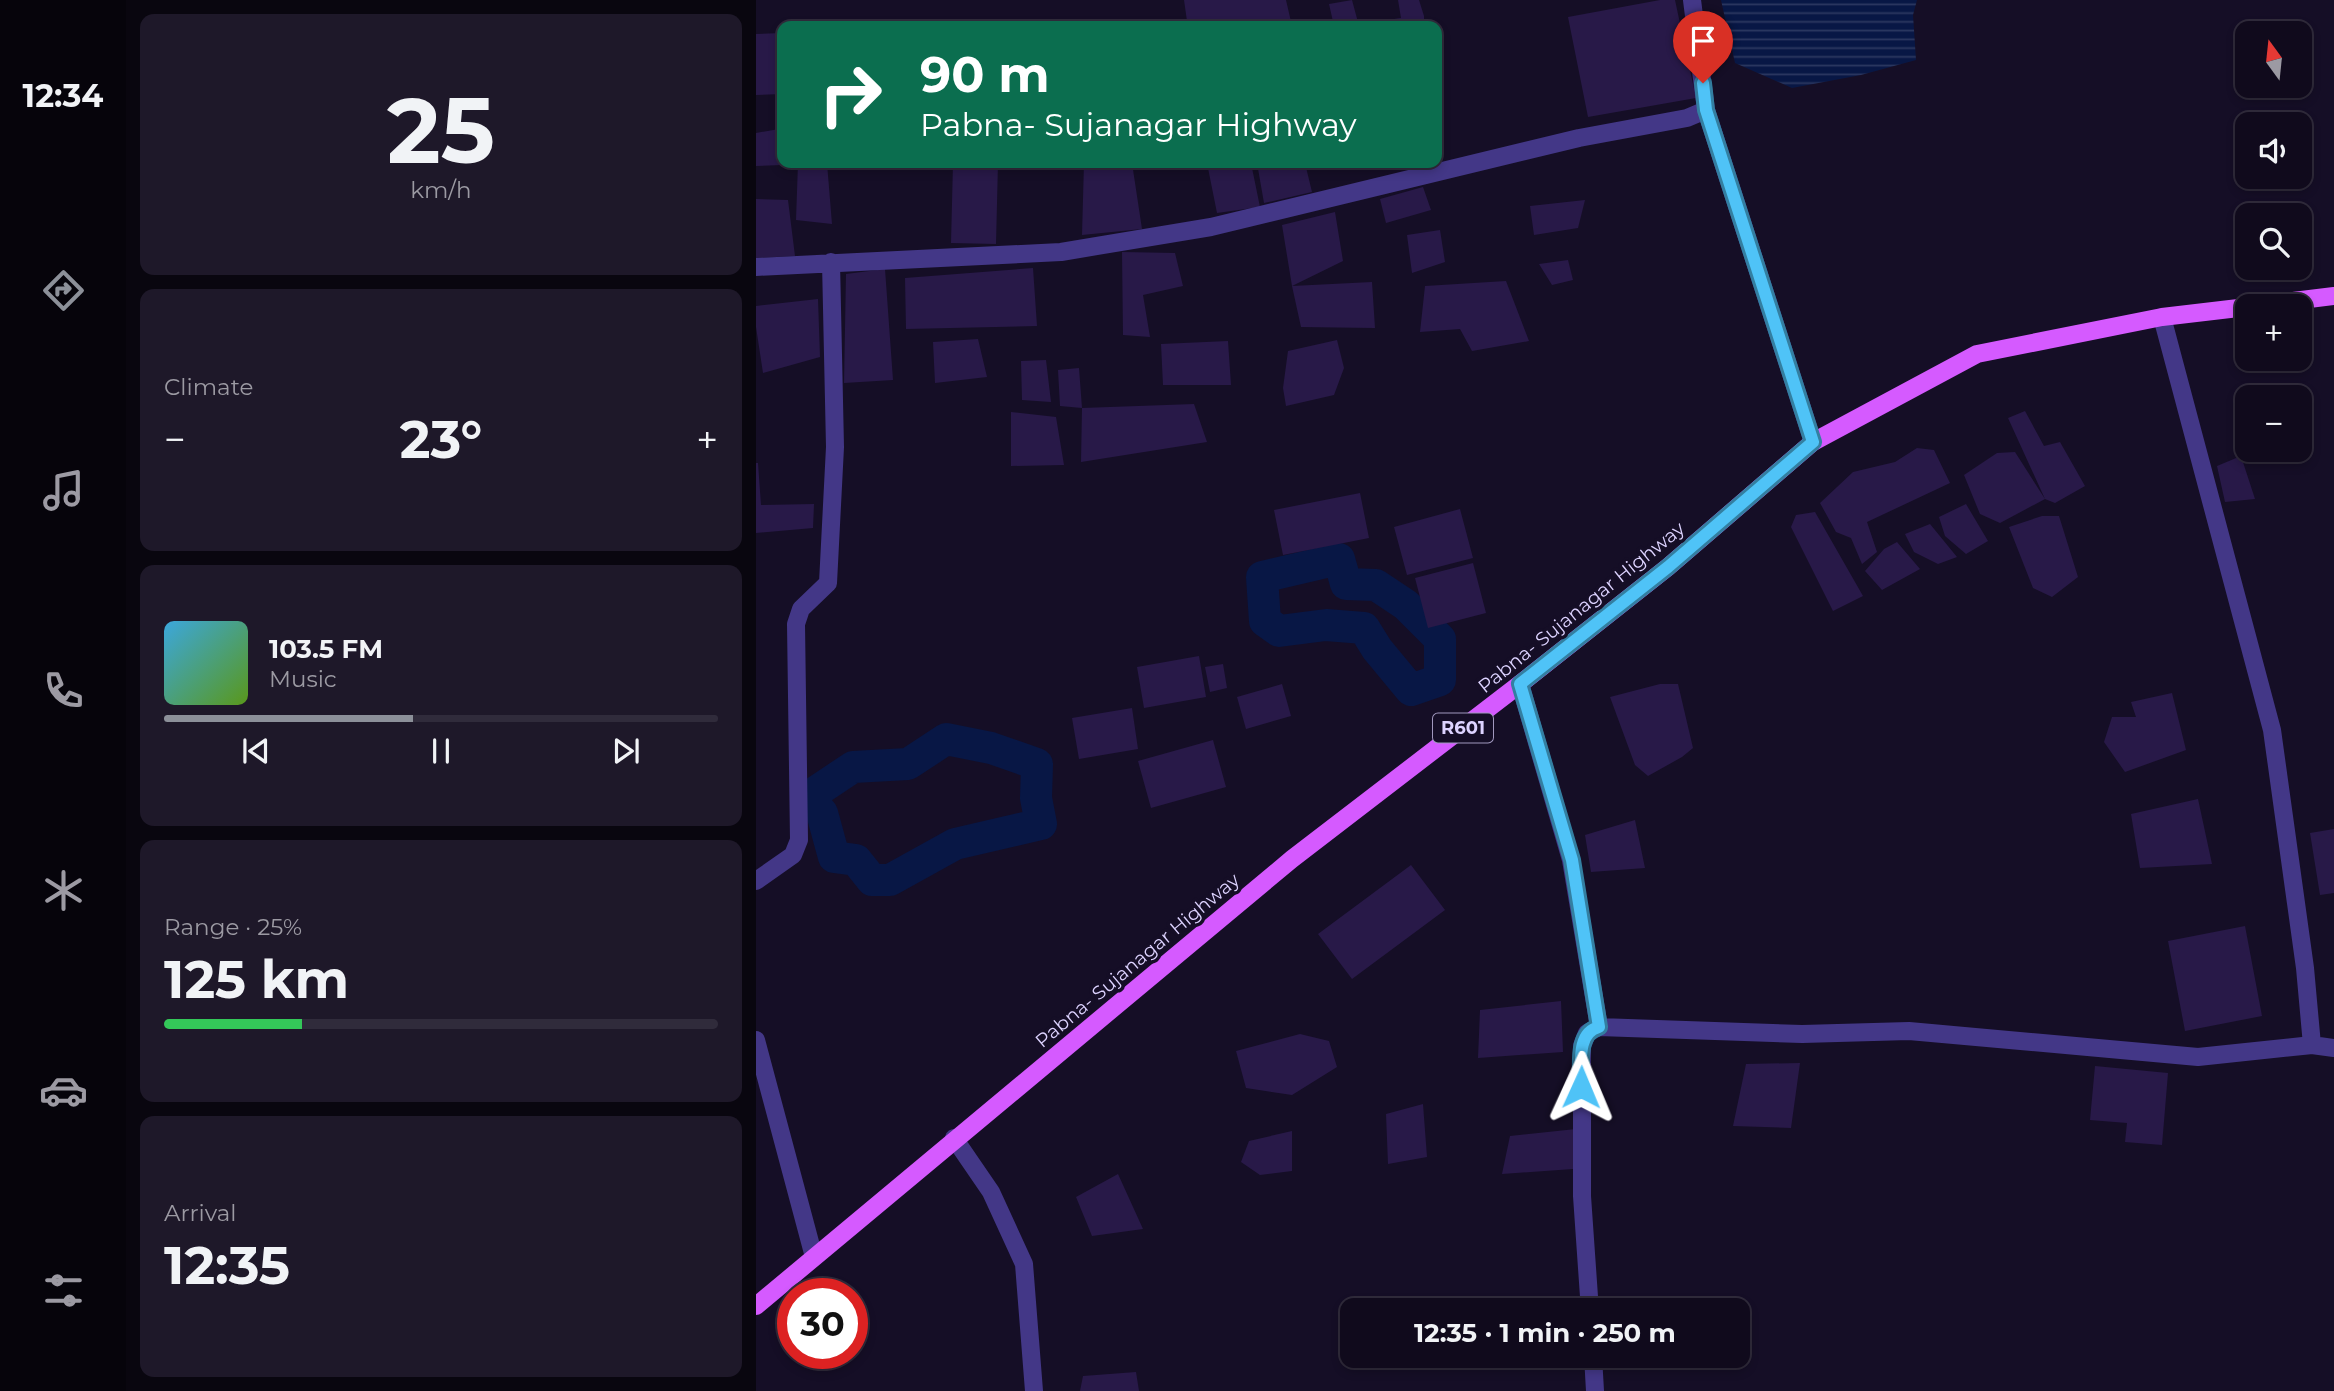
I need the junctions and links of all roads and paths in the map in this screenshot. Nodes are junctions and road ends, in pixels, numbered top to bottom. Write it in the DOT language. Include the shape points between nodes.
graph roads {
  1 [pos="1692,0"];
  2 [pos="1706,110"];
  3 [pos="831,262"];
  4 [pos="756,267"];
  5 [pos="2334,296"];
  6 [pos="2312,299"];
  7 [pos="2235,309"];
  8 [pos="2162,317"];
  9 [pos="1813,442"];
  10 [pos="1520,684"];
  11 [pos="756,881"];
  12 [pos="1599,1027"];
  13 [pos="756,1040"];
  14 [pos="2312,1045"];
  15 [pos="2334,1048"];
  16 [pos="954,1139"];
  17 [pos="814,1257"];
  18 [pos="1589,1298"];
  19 [pos="756,1306"];
  20 [pos="1594,1368"];
  21 [pos="1034,1391"];
  22 [pos="1595,1391"];
  1 -- 2 [label="street"];
  2 -- 3 [label="street" via="1211,227 1061,252"];
  2 -- 9 [label="street"];
  3 -- 4 [label="street"];
  3 -- 11 [label="street" via="835,447 828,583 801,609 796,624 799,840 793,855"];
  5 -- 6 [label="main road, Pabna- Sujanagar Highway / R601"];
  7 -- 8 [label="main road, Pabna- Sujanagar Highway / R601"];
  8 -- 9 [label="main road, Pabna- Sujanagar Highway / R601" via="1977,354"];
  8 -- 14 [label="street" via="2272,730"];
  9 -- 10 [label="main road, Pabna- Sujanagar Highway / R601" via="1668,567"];
  10 -- 12 [label="street" via="1572,860"];
  10 -- 16 [label="main road, Pabna- Sujanagar Highway / R601" via="1292,859"];
  12 -- 14 [label="street" via="1802,1034 1909,1031 2198,1057"];
  12 -- 18 [label="street" via="1587,1033 1582,1046 1582,1196"];
  13 -- 17 [label="street"];
  14 -- 15 [label="street"];
  16 -- 17 [label="main road, Pabna- Sujanagar Highway / R601"];
  16 -- 21 [label="street" via="992,1192 1024,1264"];
  17 -- 19 [label="main road, Pabna- Sujanagar Highway / R601"];
  20 -- 22 [label="street"];
}
